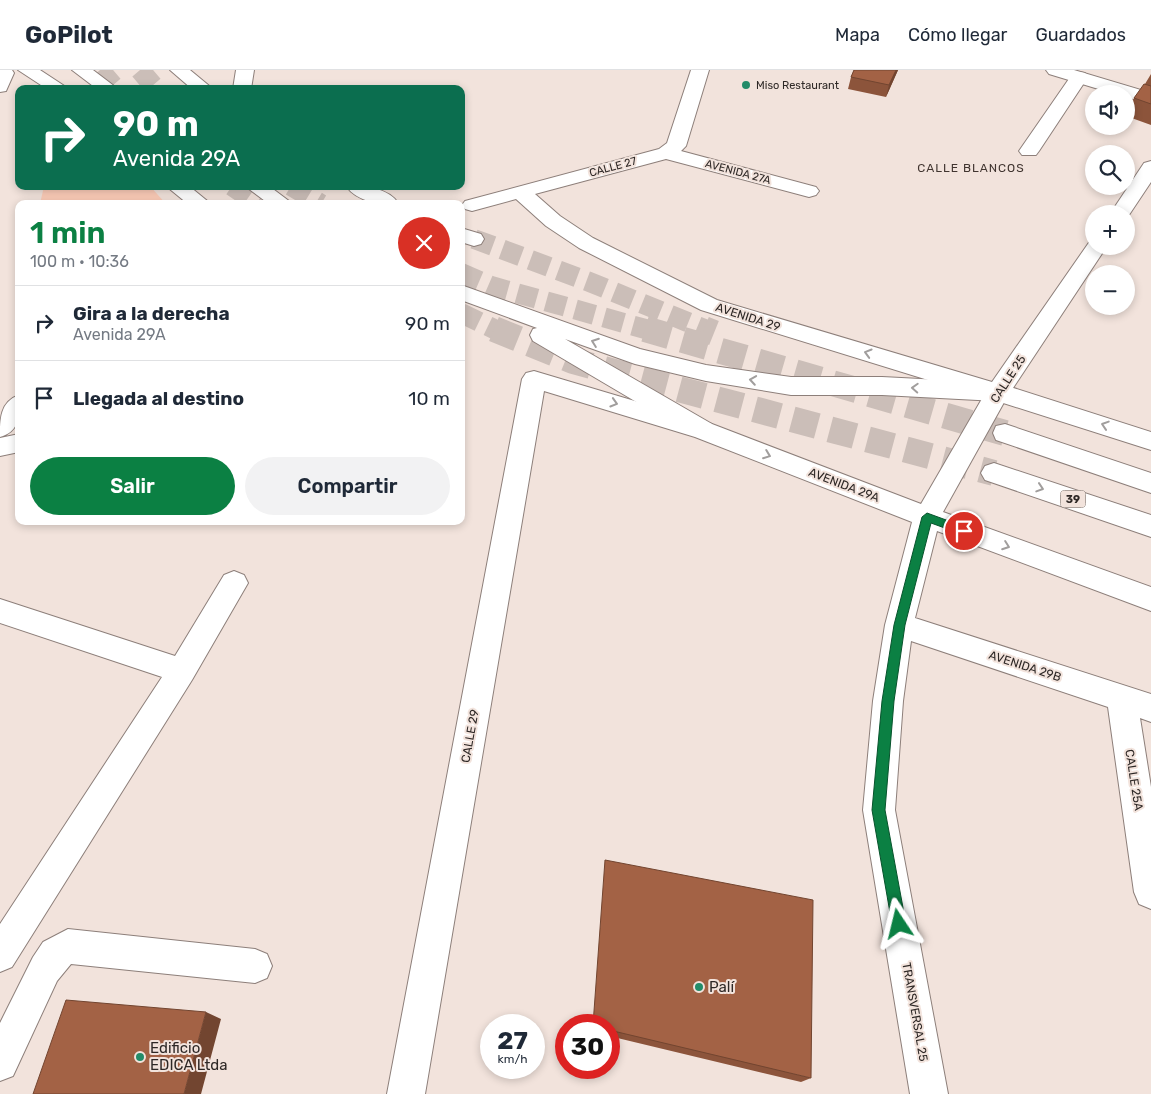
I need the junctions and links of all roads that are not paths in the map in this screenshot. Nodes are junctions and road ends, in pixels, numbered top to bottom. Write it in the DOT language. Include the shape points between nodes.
graph roads {
  1 [pos="27,70"];
  2 [pos="81,70"];
  3 [pos="174,70"];
  4 [pos="179,70"];
  5 [pos="245,70"];
  6 [pos="700,70"];
  7 [pos="1055,70"];
  8 [pos="1079,77"];
  9 [pos="53,85"];
  10 [pos="88,85"];
  11 [pos="103,85"];
  12 [pos="186,85"];
  13 [pos="199,85"];
  14 [pos="243,85"];
  15 [pos="1151,99"];
  16 [pos="1030,151"];
  17 [pos="666,153"];
  18 [pos="1151,168"];
  19 [pos="182,190"];
  20 [pos="262,190"];
  21 [pos="363,190"];
  22 [pos="809,191"];
  23 [pos="520,192"];
  24 [pos="274,197"];
  25 [pos="195,200"];
  26 [pos="382,200"];
  27 [pos="472,205"];
  28 [pos="1126,205"];
  29 [pos="1092,255"];
  30 [pos="465,294"];
  31 [pos="484,302"];
  32 [pos="534,378"];
  33 [pos="998,392"];
  34 [pos="15,409"];
  35 [pos="0,428"];
  36 [pos="703,430"];
  37 [pos="1005,433"];
  38 [pos="1151,441"];
  39 [pos="15,444"];
  40 [pos="0,447"];
  41 [pos="994,473"];
  42 [pos="1151,483"];
  43 [pos="927,517"];
  44 [pos="1151,526"];
  45 [pos="234,583"];
  46 [pos="1151,599"];
  47 [pos="0,611"];
  48 [pos="900,625"];
  49 [pos="182,671"];
  50 [pos="1122,698"];
  51 [pos="1151,708"];
  52 [pos="1151,892"];
  53 [pos="0,955"];
  54 [pos="255,966"];
  55 [pos="0,1063"];
  56 [pos="406,1094"];
  57 [pos="929,1094"];
  1 -- 9 [label="main road"];
  2 -- 10 [label="main road"];
  2 -- 11 [label="main road"];
  3 -- 12 [label="main road"];
  4 -- 13 [label="main road"];
  5 -- 14 [label="main road"];
  6 -- 17 [label="main road" via="676,146"];
  7 -- 8 [label="main road"];
  8 -- 15 [label="main road"];
  8 -- 16 [label="main road"];
  17 -- 22 [label="main road, AVENIDA 27A"];
  17 -- 23 [label="main road, CALLE 27"];
  18 -- 28 [label="main road"];
  19 -- 25 [label="main road"];
  20 -- 24 [label="main road"];
  21 -- 26 [label="main road"];
  23 -- 27 [label="main road, CALLE 27"];
  33 -- 23 [label="main road, AVENIDA 29, one-way" via="709,305 586,244"];
  29 -- 33 [label="main road, CALLE 25"];
  30 -- 31 [label="main road"];
  33 -- 31 [label="main road, one-way" via="882,386 791,386 706,373 635,356"];
  31 -- 36 [label="main road"];
  32 -- 36 [label="main road, AVENIDA 29A, one-way"];
  32 -- 56 [label="main road, CALLE 29"];
  38 -- 33 [label="main road, one-way"];
  33 -- 43 [label="main road, CALLE 25"];
  34 -- 35 [label="main road"];
  36 -- 43 [label="main road, AVENIDA 29A, one-way"];
  37 -- 42 [label="main road"];
  39 -- 40 [label="main road"];
  41 -- 44 [label="main road, 39, one-way"];
  43 -- 46 [label="main road, AVENIDA 29A, one-way"];
  43 -- 48 [label="main road, TRANSVERSAL 25"];
  45 -- 49 [label="main road"];
  47 -- 49 [label="main road"];
  48 -- 50 [label="main road, AVENIDA 29B"];
  48 -- 57 [label="main road, TRANSVERSAL 25" via="888,701 879,810"];
  49 -- 53 [label="main road"];
  50 -- 51 [label="main road, AVENIDA 29B"];
  50 -- 52 [label="main road, CALLE 25A"];
  54 -- 55 [label="main road" via="68,946 55,954 45,968"];
}
